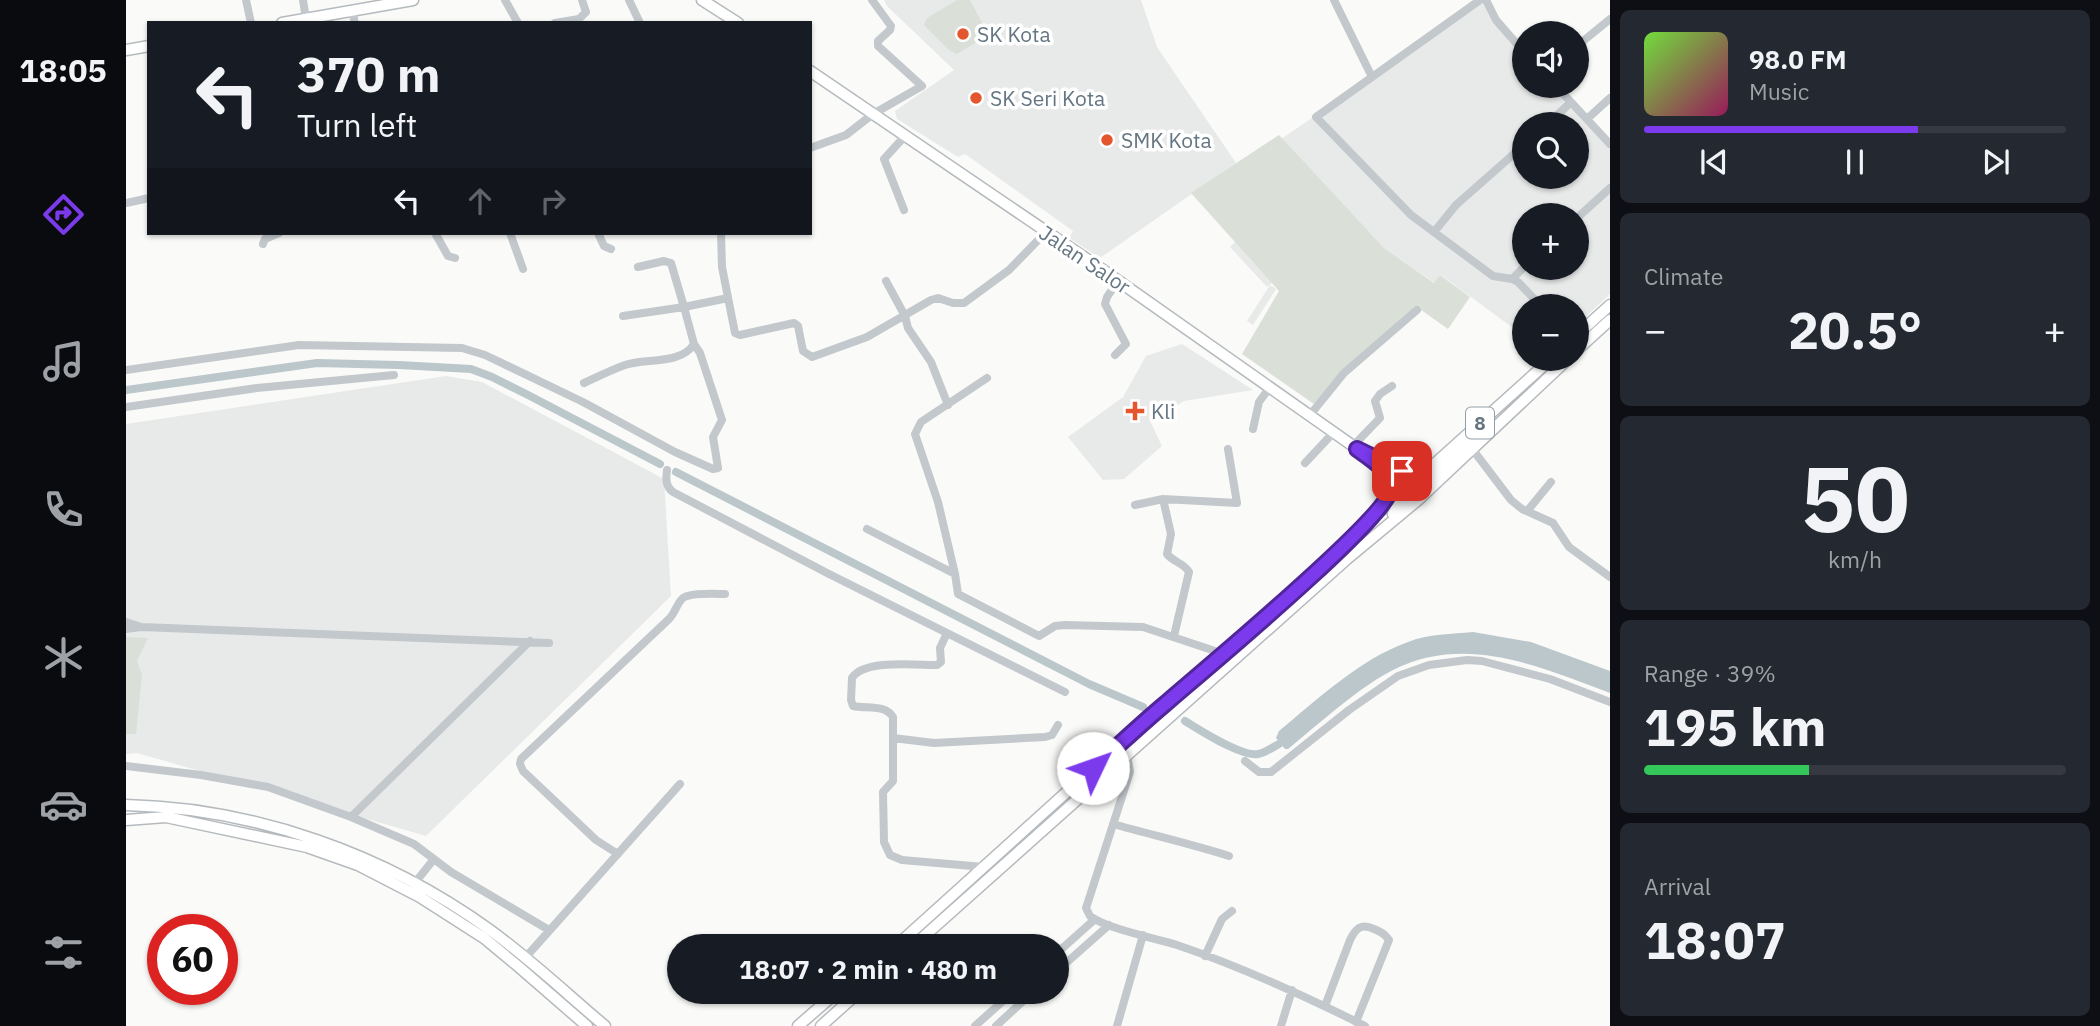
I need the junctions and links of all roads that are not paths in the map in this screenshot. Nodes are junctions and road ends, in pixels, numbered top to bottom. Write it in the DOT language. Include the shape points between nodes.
graph roads {
  1 [pos="246,0"];
  2 [pos="303,0"];
  3 [pos="413,0"];
  4 [pos="505,0"];
  5 [pos="582,0"];
  6 [pos="629,0"];
  7 [pos="702,0"];
  8 [pos="872,0"];
  9 [pos="1334,0"];
  10 [pos="1480,0"];
  11 [pos="1486,0"];
  12 [pos="352,11"];
  13 [pos="306,19"];
  14 [pos="1610,19"];
  15 [pos="251,21"];
  16 [pos="294,21"];
  17 [pos="354,21"];
  18 [pos="517,21"];
  19 [pos="567,21"];
  20 [pos="639,21"];
  21 [pos="735,21"];
  22 [pos="1589,36"];
  23 [pos="1512,38"];
  24 [pos="147,46"];
  25 [pos="126,50"];
  26 [pos="812,72"];
  27 [pos="1372,77"];
  28 [pos="1567,98"];
  29 [pos="1610,98"];
  30 [pos="1571,102"];
  31 [pos="1561,112"];
  32 [pos="1580,112"];
  33 [pos="873,114"];
  34 [pos="1589,117"];
  35 [pos="1589,121"];
  36 [pos="905,136"];
  37 [pos="1610,144"];
  38 [pos="812,147"];
  39 [pos="1512,156"];
  40 [pos="1610,188"];
  41 [pos="147,198"];
  42 [pos="126,203"];
  43 [pos="1589,207"];
  44 [pos="904,210"];
  45 [pos="1046,232"];
  46 [pos="1434,232"];
  47 [pos="274,235"];
  48 [pos="437,235"];
  49 [pos="511,235"];
  50 [pos="599,235"];
  51 [pos="721,235"];
  52 [pos="263,244"];
  53 [pos="611,249"];
  54 [pos="456,258"];
  55 [pos="638,267"];
  56 [pos="523,269"];
  57 [pos="1512,279"];
  58 [pos="1513,280"];
  59 [pos="886,281"];
  60 [pos="1118,281"];
  61 [pos="1529,294"];
  62 [pos="728,298"];
  63 [pos="1610,305"];
  64 [pos="684,307"];
  65 [pos="1416,310"];
  66 [pos="623,316"];
  67 [pos="905,316"];
  68 [pos="1610,320"];
  69 [pos="1589,324"];
  70 [pos="1589,340"];
  71 [pos="694,344"];
  72 [pos="1115,355"];
  73 [pos="126,370"];
  74 [pos="1537,371"];
  75 [pos="1555,371"];
  76 [pos="394,375"];
  77 [pos="988,378"];
  78 [pos="584,383"];
  79 [pos="1392,386"];
  80 [pos="1270,387"];
  81 [pos="1521,402"];
  82 [pos="948,405"];
  83 [pos="126,407"];
  84 [pos="1310,415"];
  85 [pos="1253,429"];
  86 [pos="1334,432"];
  87 [pos="1460,441"];
  88 [pos="1355,447"];
  89 [pos="1228,449"];
  90 [pos="1473,450"];
  91 [pos="1374,461"];
  92 [pos="1305,463"];
  93 [pos="1388,465"];
  94 [pos="667,470"];
  95 [pos="1551,482"];
  96 [pos="1410,486"];
  97 [pos="1163,499"];
  98 [pos="1135,505"];
  99 [pos="1528,510"];
  100 [pos="1366,523"];
  101 [pos="867,529"];
  102 [pos="1347,559"];
  103 [pos="956,574"];
  104 [pos="1610,577"];
  105 [pos="725,594"];
  106 [pos="126,622"];
  107 [pos="141,627"];
  108 [pos="126,629"];
  109 [pos="947,633"];
  110 [pos="1174,636"];
  111 [pos="530,641"];
  112 [pos="549,643"];
  113 [pos="1224,654"];
  114 [pos="1065,692"];
  115 [pos="1610,702"];
  116 [pos="1058,725"];
  117 [pos="893,738"];
  118 [pos="1126,755"];
  119 [pos="1245,761"];
  120 [pos="126,766"];
  121 [pos="680,784"];
  122 [pos="126,805"];
  123 [pos="126,813"];
  124 [pos="166,817"];
  125 [pos="351,817"];
  126 [pos="126,820"];
  127 [pos="1113,824"];
  128 [pos="618,854"];
  129 [pos="1229,856"];
  130 [pos="434,859"];
  131 [pos="984,867"];
  132 [pos="414,884"];
  133 [pos="1232,911"];
  134 [pos="1094,920"];
  135 [pos="1109,925"];
  136 [pos="549,930"];
  137 [pos="909,934"];
  138 [pos="926,934"];
  139 [pos="1143,935"];
  140 [pos="1069,942"];
  141 [pos="1205,956"];
  142 [pos="525,958"];
  143 [pos="1069,960"];
  144 [pos="1292,990"];
  145 [pos="823,1004"];
  146 [pos="847,1004"];
  147 [pos="1000,1004"];
  148 [pos="1021,1004"];
  149 [pos="1325,1006"];
  150 [pos="1356,1021"];
  151 [pos="828,1024"];
  152 [pos="586,1026"];
  153 [pos="605,1026"];
  154 [pos="798,1026"];
  155 [pos="975,1026"];
  156 [pos="996,1026"];
  157 [pos="1117,1026"];
  158 [pos="1281,1026"];
  159 [pos="1365,1026"];
  1 -- 15 [label="street"];
  2 -- 13 [label="street"];
  3 -- 12 [label="main road"];
  4 -- 18 [label="street"];
  5 -- 19 [label="street" via="586,12"];
  6 -- 20 [label="street"];
  7 -- 21 [label="main road"];
  8 -- 33 [label="street" via="891,26 877,46 922,86"];
  9 -- 27 [label="street"];
  10 -- 27 [label="street"];
  11 -- 23 [label="street"];
  12 -- 13 [label="main road"];
  12 -- 17 [label="street"];
  13 -- 16 [label="main road"];
  14 -- 22 [label="street"];
  24 -- 25 [label="main road"];
  26 -- 33 [label="main road, Jalan Salor"];
  27 -- 46 [label="street" via="1316,117 1411,215"];
  28 -- 30 [label="street"];
  29 -- 34 [label="street"];
  30 -- 31 [label="street"];
  30 -- 32 [label="street"];
  33 -- 36 [label="main road, Jalan Salor"];
  33 -- 38 [label="street" via="846,135"];
  35 -- 37 [label="street"];
  36 -- 44 [label="street" via="884,159"];
  36 -- 45 [label="main road, Jalan Salor"];
  39 -- 46 [label="street" via="1456,205"];
  40 -- 43 [label="street"];
  41 -- 42 [label="street"];
  45 -- 60 [label="main road, Jalan Salor"];
  45 -- 67 [label="street" via="1009,270 964,303 938,298"];
  46 -- 57 [label="street" via="1493,276"];
  47 -- 52 [label="street"];
  48 -- 54 [label="street" via="448,256"];
  49 -- 56 [label="street"];
  50 -- 53 [label="street"];
  51 -- 62 [label="street"];
  55 -- 64 [label="street" via="671,263"];
  58 -- 61 [label="street"];
  59 -- 67 [label="street"];
  60 -- 72 [label="street" via="1105,304 1126,344"];
  60 -- 80 [label="main road, Jalan Salor"];
  62 -- 64 [label="street"];
  62 -- 67 [label="street" via="737,335 794,323 803,351 812,357 859,341"];
  63 -- 69 [label="main road"];
  64 -- 66 [label="street"];
  64 -- 71 [label="street"];
  65 -- 84 [label="street" via="1344,373"];
  67 -- 82 [label="street"];
  68 -- 70 [label="main road"];
  71 -- 73 [label="street" via="722,421 713,436 718,468 713,469 571,396 462,348 299,345"];
  71 -- 78 [label="street" via="687,352 626,365"];
  74 -- 87 [label="main road, 8"];
  75 -- 81 [label="main road, 8"];
  76 -- 83 [label="street"];
  77 -- 82 [label="street"];
  79 -- 88 [label="street" via="1375,401 1380,418"];
  80 -- 84 [label="main road, Jalan Salor"];
  80 -- 85 [label="street" via="1259,402"];
  81 -- 90 [label="main road, 8"];
  81 -- 96 [label="main road" via="1428,481"];
  82 -- 103 [label="street" via="921,422 915,434"];
  84 -- 86 [label="main road, Jalan Salor"];
  86 -- 88 [label="main road, Jalan Salor"];
  86 -- 92 [label="street"];
  87 -- 93 [label="main road" via="1416,472"];
  87 -- 96 [label="main road, 8"];
  88 -- 91 [label="main road, Jalan Salor"];
  88 -- 93 [label="main road, Jalan Salor"];
  89 -- 97 [label="street" via="1237,503"];
  90 -- 99 [label="street" via="1511,500"];
  90 -- 102 [label="main road, 8"];
  91 -- 96 [label="main road, Jalan Salor"];
  91 -- 100 [label="main road" via="1391,487"];
  93 -- 96 [label="main road, Jalan Salor"];
  94 -- 109 [label="street" via="668,489 673,492"];
  95 -- 99 [label="street"];
  96 -- 100 [label="main road, 8"];
  96 -- 102 [label="main road" via="1407,500"];
  97 -- 98 [label="street"];
  97 -- 110 [label="street" via="1171,534 1167,554 1189,572"];
  99 -- 104 [label="street" via="1553,523 1569,547"];
  100 -- 113 [label="main road, 8"];
  101 -- 103 [label="street"];
  102 -- 118 [label="main road, 8"];
  103 -- 110 [label="street" via="958,594 1039,636 1065,625 1143,627"];
  105 -- 128 [label="street" via="681,599 669,619 521,759 523,771"];
  106 -- 107 [label="street"];
  107 -- 108 [label="street"];
  107 -- 111 [label="street"];
  109 -- 114 [label="street"];
  109 -- 117 [label="street" via="937,665 880,665 855,672 853,706 888,711 893,718"];
  110 -- 113 [label="street"];
  111 -- 112 [label="street"];
  111 -- 125 [label="street"];
  113 -- 131 [label="main road, 8"];
  115 -- 119 [label="street" via="1521,670 1482,661 1448,662 1398,676 1271,772 1259,772"];
  116 -- 117 [label="street" via="1045,737 934,743"];
  117 -- 131 [label="street" via="893,781 883,799 887,849 902,860"];
  118 -- 127 [label="street" via="1130,772"];
  118 -- 138 [label="main road, 8"];
  120 -- 125 [label="street" via="268,787"];
  121 -- 128 [label="street"];
  122 -- 132 [label="main road" via="196,810 258,822 352,853"];
  123 -- 124 [label="main road"];
  124 -- 126 [label="main road"];
  124 -- 152 [label="main road" via="307,847 397,884 484,939"];
  125 -- 130 [label="street" via="408,840"];
  127 -- 129 [label="street"];
  127 -- 134 [label="street" via="1086,908"];
  128 -- 136 [label="street"];
  130 -- 132 [label="street"];
  130 -- 136 [label="street"];
  131 -- 137 [label="main road, 8"];
  132 -- 142 [label="main road" via="490,930"];
  133 -- 141 [label="street" via="1222,919"];
  134 -- 135 [label="street"];
  134 -- 140 [label="street"];
  135 -- 139 [label="street"];
  135 -- 143 [label="street"];
  136 -- 142 [label="street"];
  139 -- 141 [label="street"];
  139 -- 157 [label="street"];
  141 -- 144 [label="street"];
  142 -- 153 [label="main road"];
  144 -- 149 [label="street"];
  144 -- 158 [label="street"];
  145 -- 154 [label="main road"];
  146 -- 151 [label="main road"];
  147 -- 155 [label="street"];
  148 -- 156 [label="street"];
  149 -- 150 [label="street"];
  149 -- 150 [label="street" via="1355,930 1363,925 1386,935 1388,942"];
  150 -- 159 [label="street"];
}
